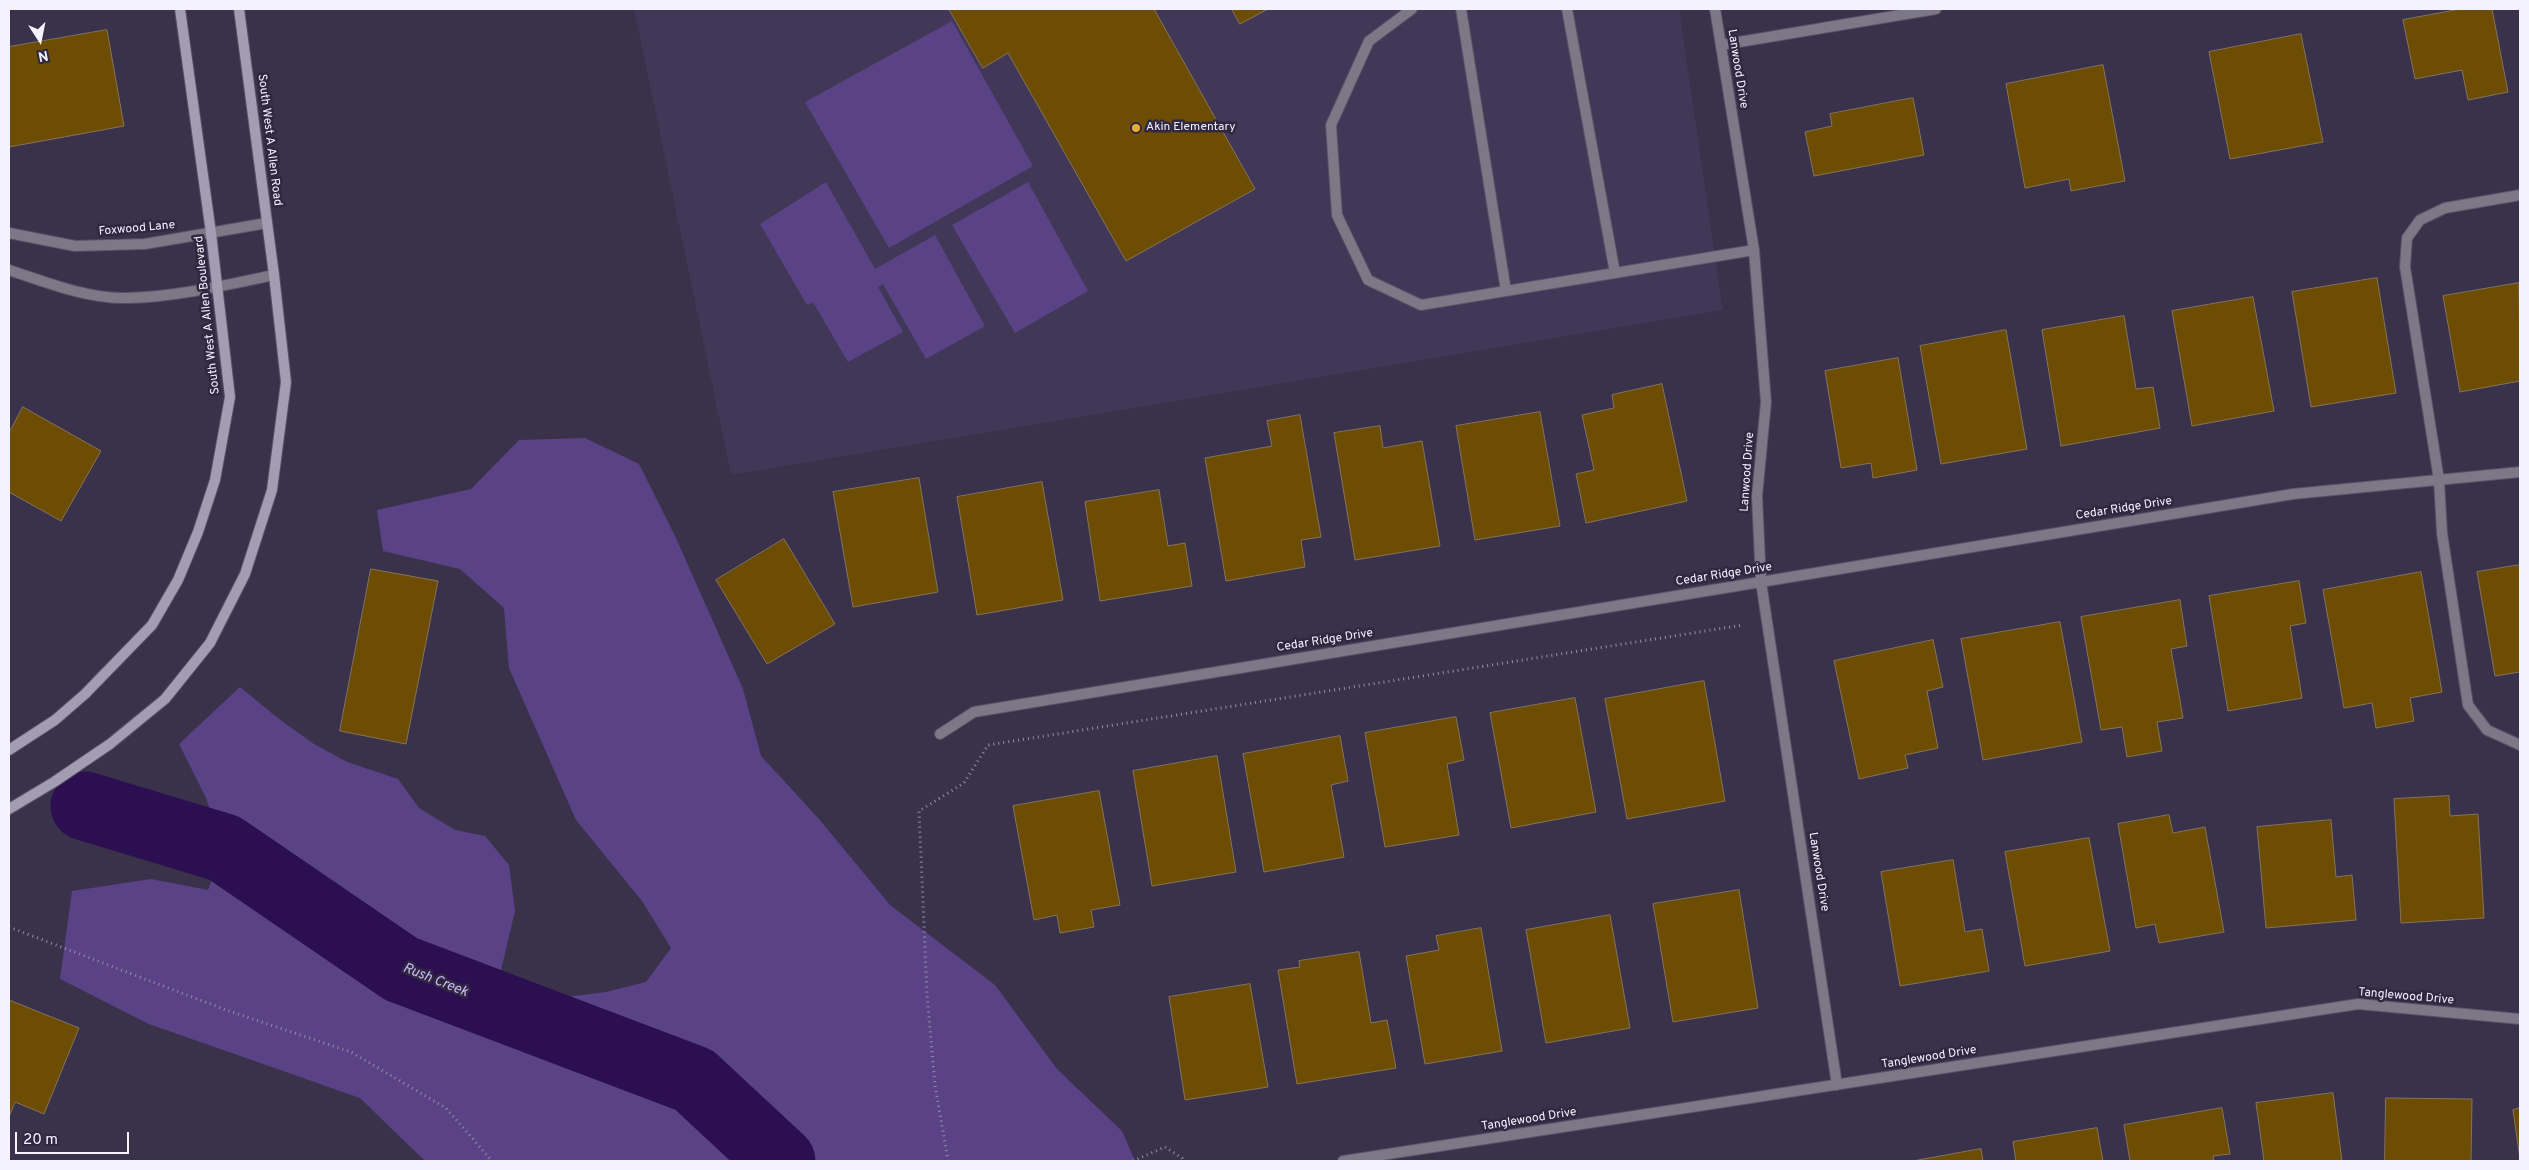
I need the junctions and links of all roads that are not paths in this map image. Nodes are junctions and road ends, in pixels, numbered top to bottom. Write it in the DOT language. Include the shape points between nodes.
graph roads {
  1 [pos="180,9"];
  2 [pos="239,9"];
  3 [pos="1412,9"];
  4 [pos="1461,9"];
  5 [pos="1567,9"];
  6 [pos="1715,9"];
  7 [pos="1936,9"];
  8 [pos="1721,45"];
  9 [pos="2520,195"];
  10 [pos="267,223"];
  11 [pos="9,233"];
  12 [pos="211,233"];
  13 [pos="1754,250"];
  14 [pos="9,270"];
  15 [pos="1615,273"];
  16 [pos="274,275"];
  17 [pos="218,287"];
  18 [pos="1506,291"];
  19 [pos="2520,472"];
  20 [pos="2439,480"];
  21 [pos="1761,582"];
  22 [pos="940,734"];
  23 [pos="2520,745"];
  24 [pos="9,750"];
  25 [pos="9,809"];
  26 [pos="2520,1020"];
  27 [pos="1837,1085"];
  28 [pos="1342,1161"];
  1 -- 12 [label="street, South West A Allen Boulevard"];
  2 -- 10 [label="street, South West A Allen Road"];
  3 -- 18 [label="street" via="1369,41 1331,125 1337,215 1368,280 1421,305"];
  4 -- 18 [label="street"];
  5 -- 15 [label="street"];
  6 -- 8 [label="street, Lanwood Drive"];
  7 -- 8 [label="street"];
  8 -- 13 [label="street, Lanwood Drive"];
  9 -- 20 [label="street" via="2445,208 2420,220 2408,238 2406,267"];
  10 -- 12 [label="street, Foxwood Lane"];
  10 -- 16 [label="street, South West A Allen Road"];
  11 -- 12 [label="street, Foxwood Lane" via="75,246 145,244"];
  12 -- 17 [label="street, South West A Allen Boulevard"];
  13 -- 15 [label="street"];
  13 -- 21 [label="street, Lanwood Drive" via="1766,402 1757,496"];
  14 -- 17 [label="street" via="71,291 126,298"];
  15 -- 18 [label="street"];
  16 -- 17 [label="street"];
  16 -- 25 [label="street" via="286,382 272,490 245,574 210,643 165,699 110,744"];
  17 -- 24 [label="street, South West A Allen Boulevard" via="230,398 215,480 178,580 152,625 85,694 55,720"];
  19 -- 20 [label="street, Cedar Ridge Drive"];
  20 -- 21 [label="street, Cedar Ridge Drive" via="2293,494"];
  20 -- 23 [label="street" via="2442,534 2468,705 2487,730"];
  21 -- 22 [label="street, Cedar Ridge Drive" via="974,712"];
  21 -- 27 [label="street, Lanwood Drive"];
  26 -- 27 [label="street, Tanglewood Drive" via="2358,1004"];
  27 -- 28 [label="street, Tanglewood Drive"];
}
